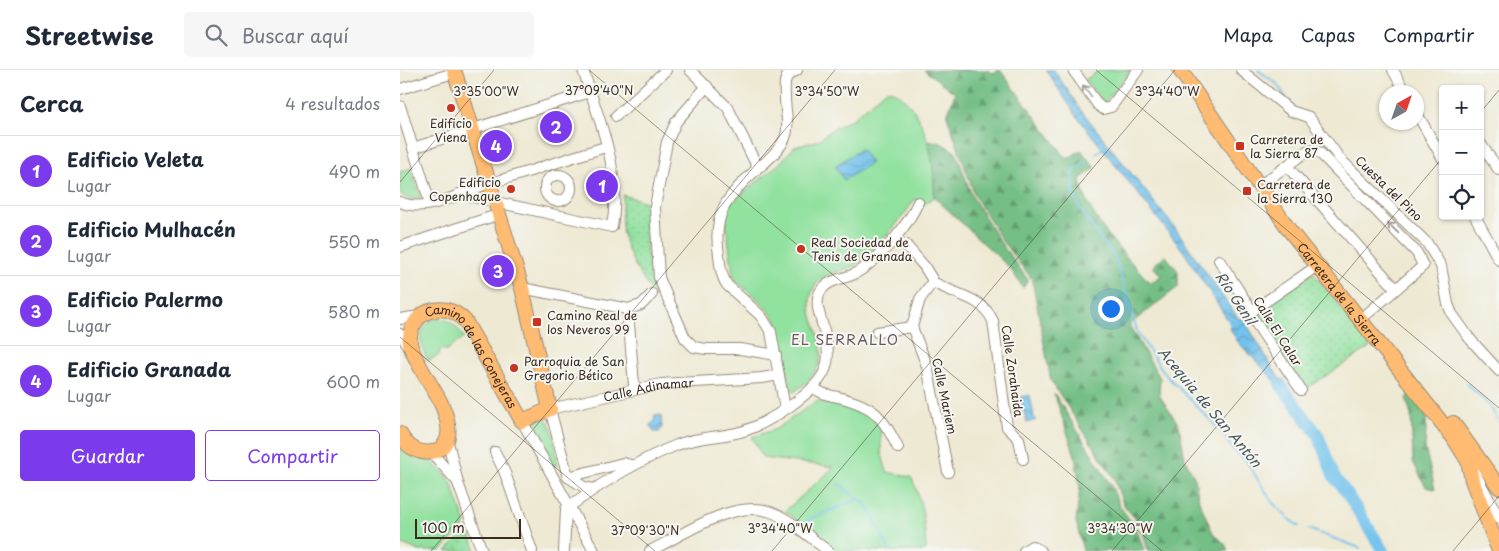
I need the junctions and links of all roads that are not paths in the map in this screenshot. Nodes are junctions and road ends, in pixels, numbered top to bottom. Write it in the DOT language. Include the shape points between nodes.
graph roads {
  1 [pos="584,70"];
  2 [pos="666,70"];
  3 [pos="690,70"];
  4 [pos="797,70"];
  5 [pos="1073,70"];
  6 [pos="1138,70"];
  7 [pos="1180,70"];
  8 [pos="1393,70"];
  9 [pos="450,72"];
  10 [pos="1242,72"];
  11 [pos="785,73"];
  12 [pos="1401,85"];
  13 [pos="707,86"];
  14 [pos="400,90"];
  15 [pos="590,92"];
  16 [pos="1266,100"];
  17 [pos="400,106"];
  18 [pos="616,116"];
  19 [pos="1424,126"];
  20 [pos="472,129"];
  21 [pos="413,148"];
  22 [pos="602,148"];
  23 [pos="1484,149"];
  24 [pos="1439,152"];
  25 [pos="1287,166"];
  26 [pos="758,167"];
  27 [pos="1499,170"];
  28 [pos="494,182"];
  29 [pos="1258,187"];
  30 [pos="459,194"];
  31 [pos="495,201"];
  32 [pos="400,202"];
  33 [pos="918,202"];
  34 [pos="430,203"];
  35 [pos="491,218"];
  36 [pos="1477,220"];
  37 [pos="900,231"];
  38 [pos="905,244"];
  39 [pos="886,246"];
  40 [pos="400,247"];
  41 [pos="1218,260"];
  42 [pos="1499,260"];
  43 [pos="1317,266"];
  44 [pos="933,282"];
  45 [pos="522,288"];
  46 [pos="1396,289"];
  47 [pos="652,294"];
  48 [pos="1252,311"];
  49 [pos="628,312"];
  50 [pos="420,316"];
  51 [pos="400,319"];
  52 [pos="1360,320"];
  53 [pos="912,328"];
  54 [pos="877,332"];
  55 [pos="400,334"];
  56 [pos="412,351"];
  57 [pos="1387,353"];
  58 [pos="776,355"];
  59 [pos="1499,371"];
  60 [pos="779,375"];
  61 [pos="634,385"];
  62 [pos="813,387"];
  63 [pos="1300,390"];
  64 [pos="550,409"];
  65 [pos="785,410"];
  66 [pos="522,421"];
  67 [pos="400,434"];
  68 [pos="898,448"];
  69 [pos="495,452"];
  70 [pos="444,453"];
  71 [pos="1023,459"];
  72 [pos="1468,461"];
  73 [pos="631,465"];
  74 [pos="948,472"];
  75 [pos="568,477"];
  76 [pos="1499,487"];
  77 [pos="591,488"];
  78 [pos="568,503"];
  79 [pos="1499,518"];
  80 [pos="576,519"];
  81 [pos="566,527"];
  82 [pos="482,551"];
  83 [pos="532,551"];
  84 [pos="564,551"];
  85 [pos="594,551"];
  86 [pos="650,551"];
  87 [pos="828,551"];
  88 [pos="1024,551"];
  89 [pos="1041,551"];
  90 [pos="1499,551"];
  1 -- 15 [label="street"];
  2 -- 18 [label="street"];
  3 -- 13 [label="street"];
  4 -- 11 [label="street"];
  6 -- 5 [label="street, one-way" via="1111,107 1103,109"];
  7 -- 29 [label="main road, Carretera de la Sierra"];
  8 -- 12 [label="street"];
  9 -- 14 [label="street"];
  9 -- 20 [label="main road"];
  10 -- 16 [label="street" via="1244,81"];
  10 -- 59 [label="street, Cuesta del Pino" via="1291,111 1309,117 1340,159 1427,243 1441,266 1452,314"];
  11 -- 26 [label="street" via="789,124 786,139"];
  13 -- 26 [label="street" via="728,108"];
  13 -- 58 [label="street" via="676,122 667,142 655,207 659,278 685,338 694,347"];
  15 -- 20 [label="street"];
  15 -- 31 [label="street" via="613,165 616,200 612,227"];
  17 -- 21 [label="street"];
  19 -- 24 [label="street"];
  20 -- 21 [label="street"];
  20 -- 28 [label="main road"];
  21 -- 34 [label="street"];
  22 -- 28 [label="street"];
  23 -- 27 [label="street"];
  25 -- 29 [label="street"];
  25 -- 46 [label="street"];
  46 -- 25 [label="street, one-way" via="1423,266 1410,244 1318,152 1307,151"];
  26 -- 58 [label="street" via="733,192 721,210 718,249 724,280 766,322"];
  28 -- 30 [label="street"];
  28 -- 31 [label="main road"];
  29 -- 43 [label="main road, Carretera de la Sierra"];
  30 -- 31 [label="street"];
  30 -- 34 [label="street"];
  31 -- 45 [label="main road"];
  32 -- 34 [label="street" via="418,206"];
  33 -- 37 [label="street"];
  35 -- 40 [label="street"];
  36 -- 42 [label="street"];
  37 -- 38 [label="street, Calle Zorahaida" via="905,236"];
  37 -- 39 [label="street"];
  38 -- 39 [label="street"];
  38 -- 44 [label="street, Calle Zorahaida"];
  39 -- 62 [label="street" via="855,274 825,285 819,295 818,308 828,357 823,376"];
  41 -- 48 [label="street, Calle El Calar"];
  43 -- 48 [label="street"];
  43 -- 52 [label="main road, Carretera de la Sierra"];
  44 -- 53 [label="street" via="920,299"];
  44 -- 71 [label="street, Calle Zorahaida" via="977,302 990,313 1007,427 1019,439"];
  45 -- 47 [label="street" via="628,309 640,305"];
  45 -- 64 [label="main road"];
  46 -- 52 [label="street"];
  48 -- 63 [label="street, Calle El Calar" via="1249,312"];
  49 -- 61 [label="street"];
  50 -- 51 [label="street"];
  50 -- 56 [label="main road, Camino de las Conejeras" via="410,332"];
  50 -- 66 [label="main road, Camino de las Conejeras" via="442,308 461,317"];
  52 -- 57 [label="main road, Carretera de la Sierra"];
  53 -- 54 [label="street"];
  53 -- 74 [label="street, Calle Mariem" via="927,366"];
  55 -- 56 [label="street"];
  56 -- 70 [label="main road, Camino de las Conejeras" via="447,420"];
  57 -- 72 [label="main road, Carretera de la Sierra" via="1437,415"];
  57 -- 76 [label="main road" via="1444,411"];
  58 -- 60 [label="street"];
  60 -- 64 [label="street, Calle Adinamar" via="661,384"];
  60 -- 65 [label="street"];
  62 -- 65 [label="street"];
  62 -- 68 [label="street" via="820,393 858,402 876,412 888,426"];
  64 -- 66 [label="main road, Calle Adinamar"];
  64 -- 75 [label="street"];
  65 -- 73 [label="street" via="741,432 691,440"];
  66 -- 78 [label="street, Camino de las Conejeras"];
  67 -- 70 [label="main road" via="411,449 422,453"];
  69 -- 83 [label="street"];
  70 -- 82 [label="street"];
  72 -- 79 [label="street, Carretera de la Sierra"];
  72 -- 90 [label="main road"];
  73 -- 75 [label="street" via="623,463"];
  73 -- 77 [label="street"];
  75 -- 77 [label="street"];
  77 -- 78 [label="street"];
  78 -- 80 [label="street, Camino de las Conejeras"];
  78 -- 81 [label="street"];
  80 -- 81 [label="street"];
  80 -- 85 [label="street, Camino de las Conejeras"];
  81 -- 84 [label="street"];
  86 -- 87 [label="street" via="722,515 751,508 784,518"];
  88 -- 89 [label="street" via="1032,546"];
}
